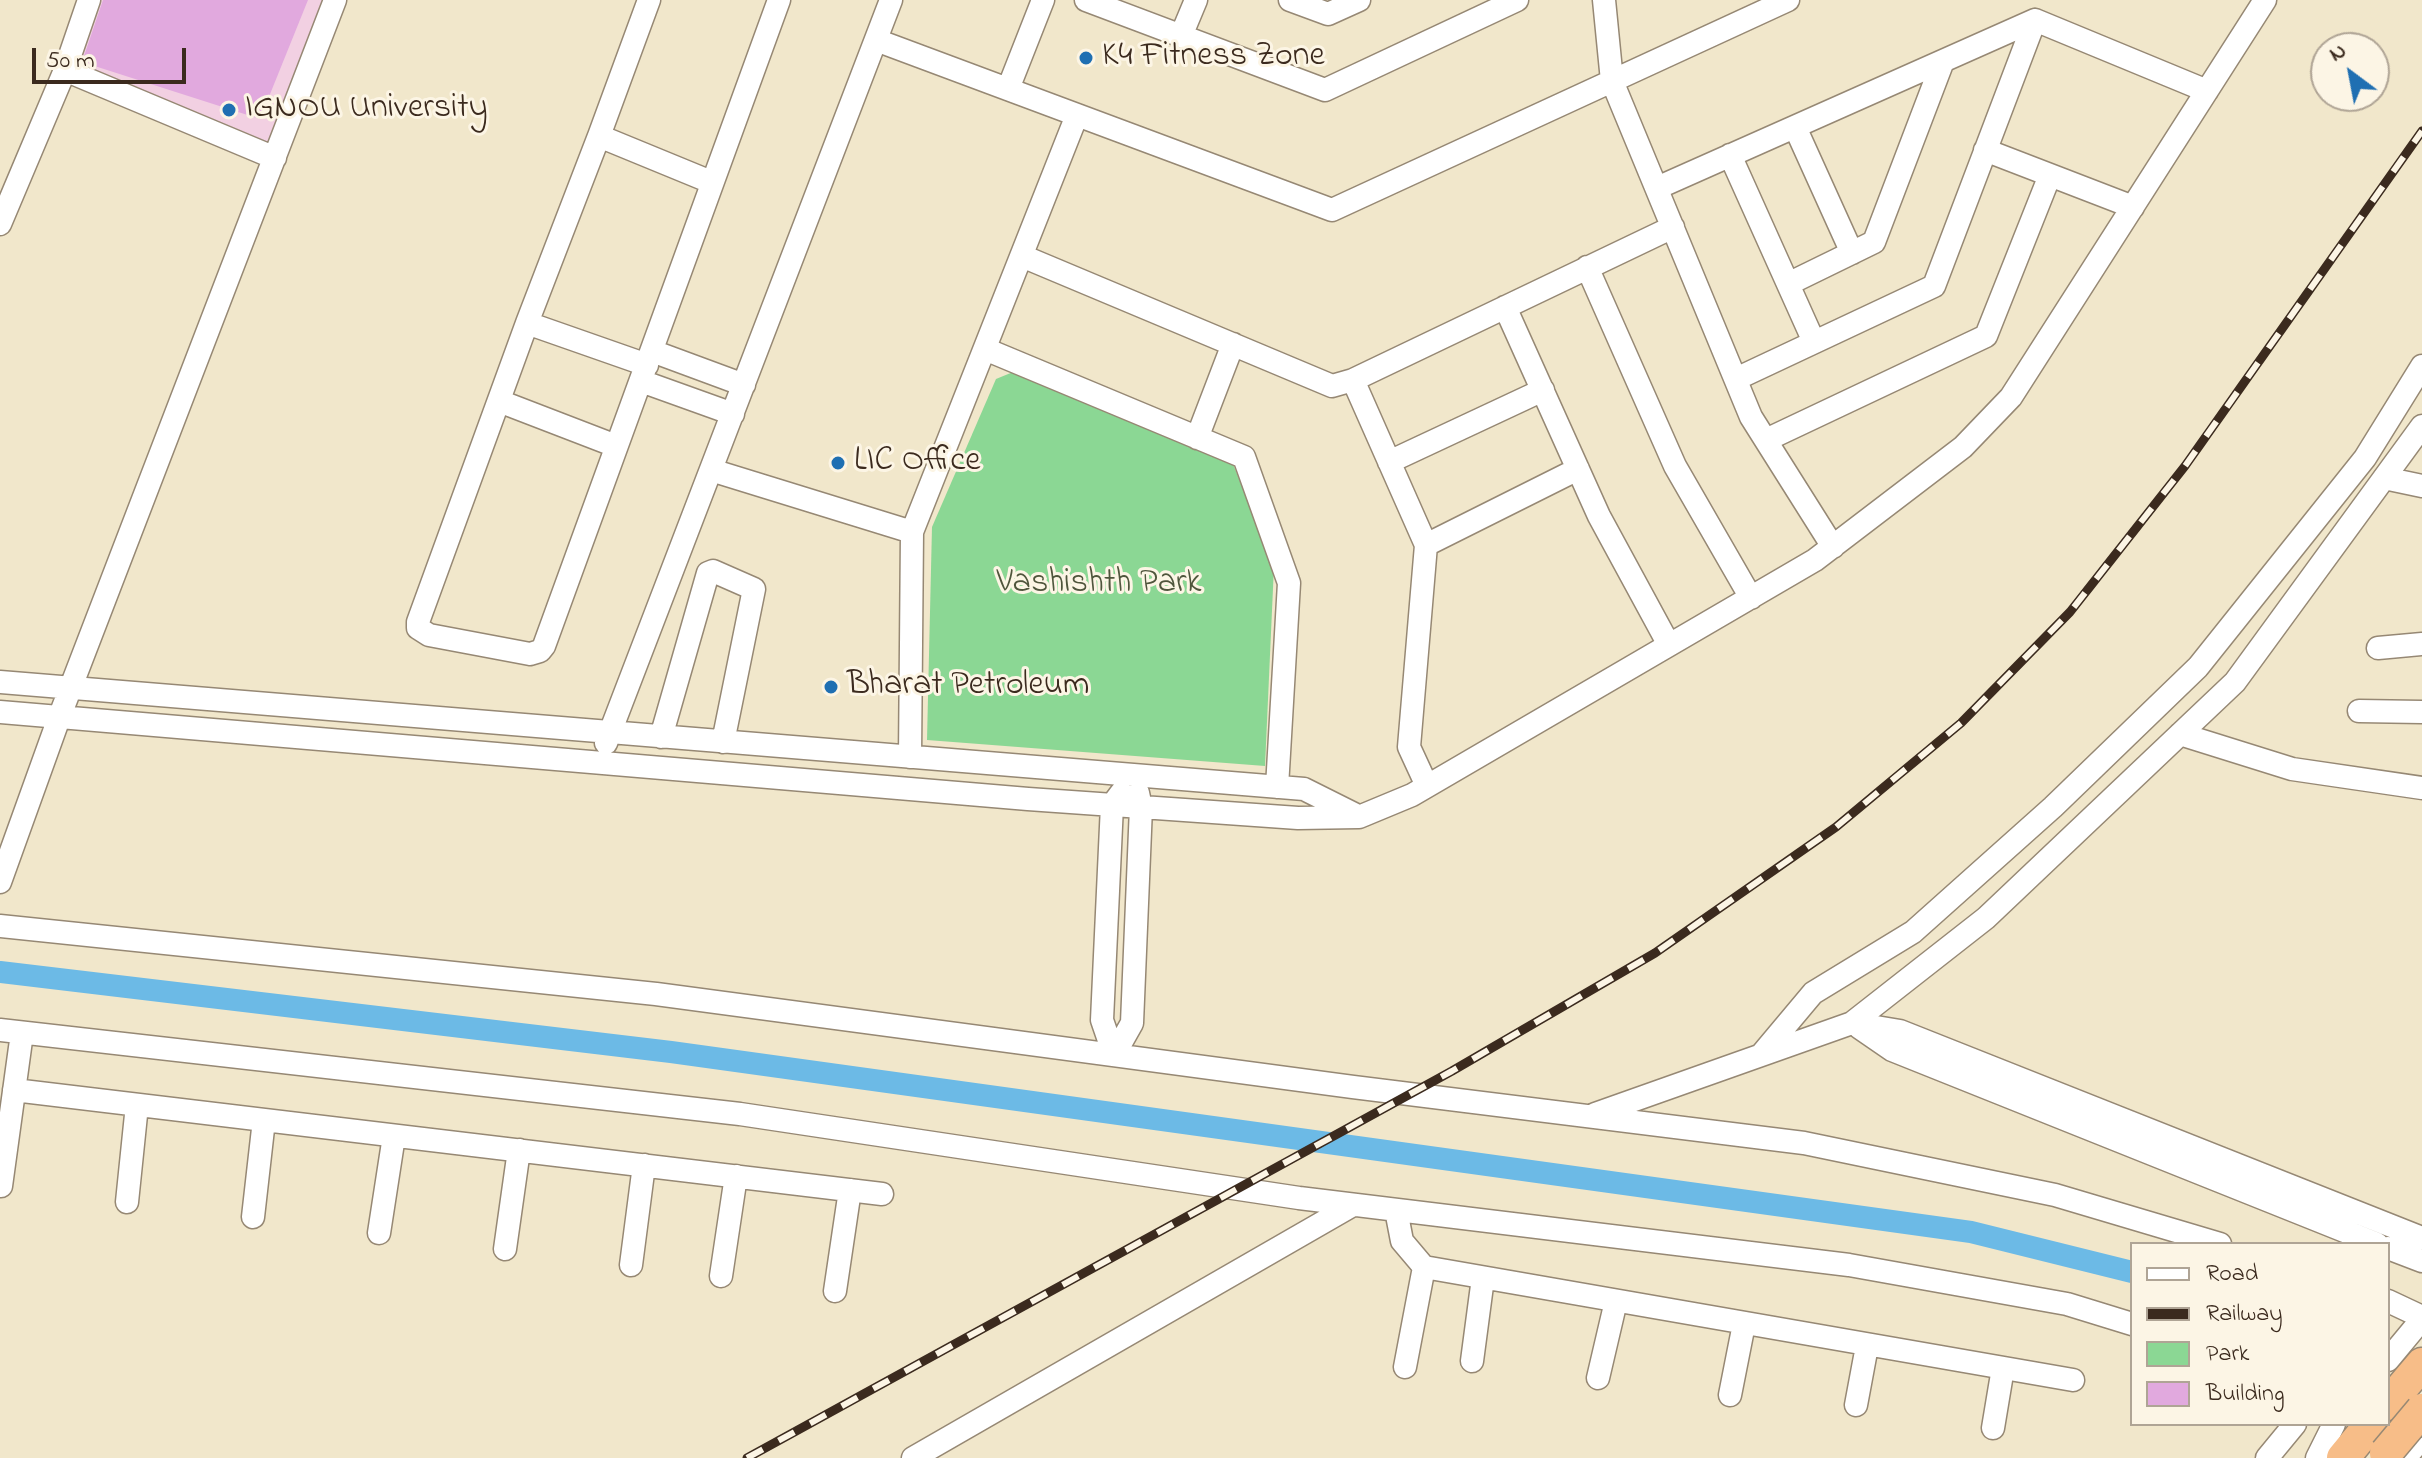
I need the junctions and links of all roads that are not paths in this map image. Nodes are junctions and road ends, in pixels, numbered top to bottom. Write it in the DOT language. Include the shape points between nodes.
graph roads {
  1 [pos="89,0"];
  2 [pos="335,0"];
  3 [pos="649,0"];
  4 [pos="779,0"];
  5 [pos="891,0"];
  6 [pos="1043,0"];
  7 [pos="1086,0"];
  8 [pos="1196,0"];
  9 [pos="1290,0"];
  10 [pos="1359,0"];
  11 [pos="1517,0"];
  12 [pos="1604,0"];
  13 [pos="1788,0"];
  14 [pos="2265,0"];
  15 [pos="1118,6"];
  16 [pos="2035,20"];
  17 [pos="1181,36"];
  18 [pos="876,40"];
  19 [pos="1943,61"];
  20 [pos="65,70"];
  21 [pos="1612,81"];
  22 [pos="1008,89"];
  23 [pos="2207,91"];
  24 [pos="1077,115"];
  25 [pos="1795,127"];
  26 [pos="599,136"];
  27 [pos="1985,150"];
  28 [pos="1730,155"];
  29 [pos="275,158"];
  30 [pos="2050,175"];
  31 [pos="711,182"];
  32 [pos="1657,188"];
  33 [pos="2133,207"];
  34 [pos="0,224"];
  35 [pos="1673,227"];
  36 [pos="1852,253"];
  37 [pos="1022,256"];
  38 [pos="1587,267"];
  39 [pos="1788,284"];
  40 [pos="1505,307"];
  41 [pos="527,323"];
  42 [pos="1814,342"];
  43 [pos="1233,344"];
  44 [pos="985,349"];
  45 [pos="646,365"];
  46 [pos="2422,366"];
  47 [pos="1736,379"];
  48 [pos="1353,380"];
  49 [pos="744,385"];
  50 [pos="1543,390"];
  51 [pos="499,401"];
  52 [pos="733,414"];
  53 [pos="2422,426"];
  54 [pos="1197,438"];
  55 [pos="1766,440"];
  56 [pos="616,446"];
  57 [pos="1389,462"];
  58 [pos="1578,469"];
  59 [pos="711,470"];
  60 [pos="2384,478"];
  61 [pos="2422,486"];
  62 [pos="912,532"];
  63 [pos="1426,545"];
  64 [pos="1833,547"];
  65 [pos="1751,598"];
  66 [pos="2422,644"];
  67 [pos="1669,645"];
  68 [pos="2378,648"];
  69 [pos="0,682"];
  70 [pos="71,688"];
  71 [pos="2359,711"];
  72 [pos="0,712"];
  73 [pos="2422,712"];
  74 [pos="59,718"];
  75 [pos="610,732"];
  76 [pos="2180,734"];
  77 [pos="661,737"];
  78 [pos="723,742"];
  79 [pos="910,757"];
  80 [pos="598,763"];
  81 [pos="1134,775"];
  82 [pos="1427,786"];
  83 [pos="1277,787"];
  84 [pos="2422,788"];
  85 [pos="1112,805"];
  86 [pos="1141,807"];
  87 [pos="1359,817"];
  88 [pos="0,882"];
  89 [pos="0,926"];
  90 [pos="1852,1023"];
  91 [pos="11,1032"];
  92 [pos="1114,1055"];
  93 [pos="1760,1056"];
  94 [pos="14,1090"];
  95 [pos="137,1105"];
  96 [pos="1590,1116"];
  97 [pos="264,1120"];
  98 [pos="394,1136"];
  99 [pos="519,1150"];
  100 [pos="644,1165"];
  101 [pos="736,1176"];
  102 [pos="1,1186"];
  103 [pos="850,1190"];
  104 [pos="882,1194"];
  105 [pos="127,1202"];
  106 [pos="1353,1205"];
  107 [pos="1396,1210"];
  108 [pos="253,1217"];
  109 [pos="379,1233"];
  110 [pos="2422,1238"];
  111 [pos="2213,1242"];
  112 [pos="2372,1242"];
  113 [pos="505,1249"];
  114 [pos="2390,1249"];
  115 [pos="2422,1261"];
  116 [pos="631,1265"];
  117 [pos="1424,1267"];
  118 [pos="721,1276"];
  119 [pos="1483,1278"];
  120 [pos="835,1291"];
  121 [pos="1616,1301"];
  122 [pos="2390,1302"];
  123 [pos="2422,1318"];
  124 [pos="2130,1323"];
  125 [pos="1744,1324"];
  126 [pos="1867,1346"];
  127 [pos="2390,1358"];
  128 [pos="1472,1361"];
  129 [pos="2422,1364"];
  130 [pos="1405,1367"];
  131 [pos="2003,1368"];
  132 [pos="1598,1378"];
  133 [pos="2073,1380"];
  134 [pos="1730,1395"];
  135 [pos="2390,1402"];
  136 [pos="1856,1405"];
  137 [pos="2422,1410"];
  138 [pos="2390,1415"];
  139 [pos="2293,1426"];
  140 [pos="1993,1428"];
  141 [pos="2422,1428"];
  142 [pos="2374,1443"];
  143 [pos="913,1458"];
  144 [pos="2267,1458"];
  145 [pos="2317,1458"];
  1 -- 20 [label="street"];
  2 -- 29 [label="street"];
  3 -- 26 [label="street"];
  4 -- 31 [label="street"];
  5 -- 18 [label="street"];
  6 -- 22 [label="street"];
  7 -- 15 [label="street"];
  8 -- 17 [label="street"];
  9 -- 10 [label="street" via="1328,14"];
  11 -- 17 [label="street" via="1325,90"];
  12 -- 21 [label="street"];
  13 -- 21 [label="street"];
  14 -- 23 [label="street"];
  15 -- 17 [label="street"];
  16 -- 19 [label="street"];
  16 -- 23 [label="street"];
  16 -- 27 [label="street"];
  18 -- 22 [label="street"];
  18 -- 49 [label="street"];
  19 -- 25 [label="street"];
  19 -- 36 [label="street" via="1874,242"];
  20 -- 29 [label="street"];
  20 -- 34 [label="street"];
  21 -- 24 [label="street" via="1332,210"];
  21 -- 32 [label="street"];
  22 -- 24 [label="street"];
  23 -- 33 [label="street"];
  24 -- 37 [label="street"];
  25 -- 28 [label="street"];
  25 -- 36 [label="street"];
  26 -- 31 [label="street"];
  26 -- 41 [label="street"];
  27 -- 30 [label="street"];
  27 -- 42 [label="street" via="1934,286"];
  28 -- 32 [label="street"];
  28 -- 39 [label="street"];
  29 -- 70 [label="street"];
  30 -- 33 [label="street"];
  30 -- 55 [label="street" via="1986,336"];
  31 -- 45 [label="street"];
  32 -- 35 [label="street"];
  33 -- 64 [label="street" via="2011,397 1963,447"];
  35 -- 38 [label="street"];
  35 -- 47 [label="street"];
  36 -- 39 [label="street"];
  37 -- 43 [label="street"];
  37 -- 44 [label="street"];
  38 -- 40 [label="street"];
  38 -- 65 [label="street" via="1675,466"];
  39 -- 42 [label="street"];
  40 -- 48 [label="street"];
  40 -- 50 [label="street"];
  41 -- 45 [label="street"];
  41 -- 51 [label="street"];
  42 -- 47 [label="street"];
  43 -- 48 [label="street" via="1332,386"];
  43 -- 54 [label="street"];
  44 -- 54 [label="street"];
  44 -- 62 [label="street"];
  45 -- 49 [label="street"];
  45 -- 52 [label="street"];
  45 -- 56 [label="street"];
  46 -- 93 [label="street" via="2365,458 2198,667 1913,932 1813,993"];
  47 -- 55 [label="street"];
  48 -- 57 [label="street"];
  49 -- 52 [label="street"];
  50 -- 57 [label="street"];
  50 -- 58 [label="street"];
  51 -- 56 [label="street"];
  51 -- 56 [label="street" via="418,622 429,635 530,654 540,651"];
  52 -- 59 [label="street"];
  53 -- 60 [label="street"];
  54 -- 83 [label="street" via="1244,457 1289,583"];
  55 -- 64 [label="street"];
  57 -- 63 [label="street"];
  58 -- 63 [label="street"];
  58 -- 67 [label="street"];
  59 -- 62 [label="street"];
  59 -- 75 [label="street"];
  60 -- 61 [label="street"];
  60 -- 76 [label="street" via="2235,682"];
  62 -- 79 [label="street"];
  63 -- 82 [label="street" via="1409,747"];
  64 -- 65 [label="street"];
  65 -- 67 [label="street"];
  66 -- 68 [label="street"];
  67 -- 82 [label="street"];
  69 -- 70 [label="street"];
  70 -- 74 [label="street"];
  70 -- 75 [label="street"];
  71 -- 73 [label="street"];
  72 -- 74 [label="street"];
  74 -- 80 [label="street"];
  74 -- 88 [label="street"];
  75 -- 77 [label="street"];
  75 -- 80 [label="street"];
  76 -- 84 [label="street" via="2292,769"];
  76 -- 90 [label="street" via="1986,918"];
  77 -- 78 [label="street"];
  77 -- 78 [label="street" via="708,573 713,571 754,589"];
  78 -- 79 [label="street"];
  79 -- 81 [label="street"];
  80 -- 85 [label="street"];
  81 -- 83 [label="street"];
  81 -- 85 [label="street"];
  81 -- 86 [label="street"];
  82 -- 87 [label="street"];
  83 -- 87 [label="street" via="1304,789"];
  85 -- 86 [label="street"];
  85 -- 92 [label="street" via="1102,1020"];
  86 -- 87 [label="street"];
  86 -- 92 [label="street" via="1132,1023"];
  89 -- 92 [label="street" via="656,994"];
  90 -- 93 [label="street"];
  90 -- 110 [label="street" via="1900,1031"];
  90 -- 112 [label="street" via="1892,1050"];
  91 -- 94 [label="street"];
  91 -- 106 [label="street" via="740,1114"];
  92 -- 96 [label="street"];
  93 -- 96 [label="street"];
  94 -- 95 [label="street"];
  94 -- 102 [label="street"];
  95 -- 97 [label="street"];
  95 -- 105 [label="street"];
  96 -- 111 [label="street" via="1804,1143 2055,1195"];
  97 -- 98 [label="street"];
  97 -- 108 [label="street"];
  98 -- 99 [label="street"];
  98 -- 109 [label="street"];
  99 -- 100 [label="street"];
  99 -- 113 [label="street"];
  100 -- 101 [label="street"];
  100 -- 116 [label="street"];
  101 -- 103 [label="street"];
  101 -- 118 [label="street"];
  103 -- 104 [label="street"];
  103 -- 120 [label="street"];
  106 -- 107 [label="street"];
  106 -- 143 [label="street"];
  107 -- 117 [label="street" via="1402,1241"];
  107 -- 124 [label="street" via="1849,1265 2067,1304"];
  114 -- 115 [label="street"];
  117 -- 119 [label="street"];
  117 -- 130 [label="street"];
  119 -- 121 [label="street"];
  119 -- 128 [label="street"];
  121 -- 125 [label="street"];
  121 -- 132 [label="street"];
  122 -- 123 [label="street"];
  123 -- 127 [label="street"];
  125 -- 126 [label="street"];
  125 -- 134 [label="street"];
  126 -- 131 [label="street"];
  126 -- 136 [label="street"];
  129 -- 135 [label="highway"];
  131 -- 133 [label="street"];
  131 -- 140 [label="street"];
  137 -- 142 [label="highway, bridge"];
  138 -- 141 [label="street"];
  139 -- 144 [label="street"];
  142 -- 145 [label="street"];
}
